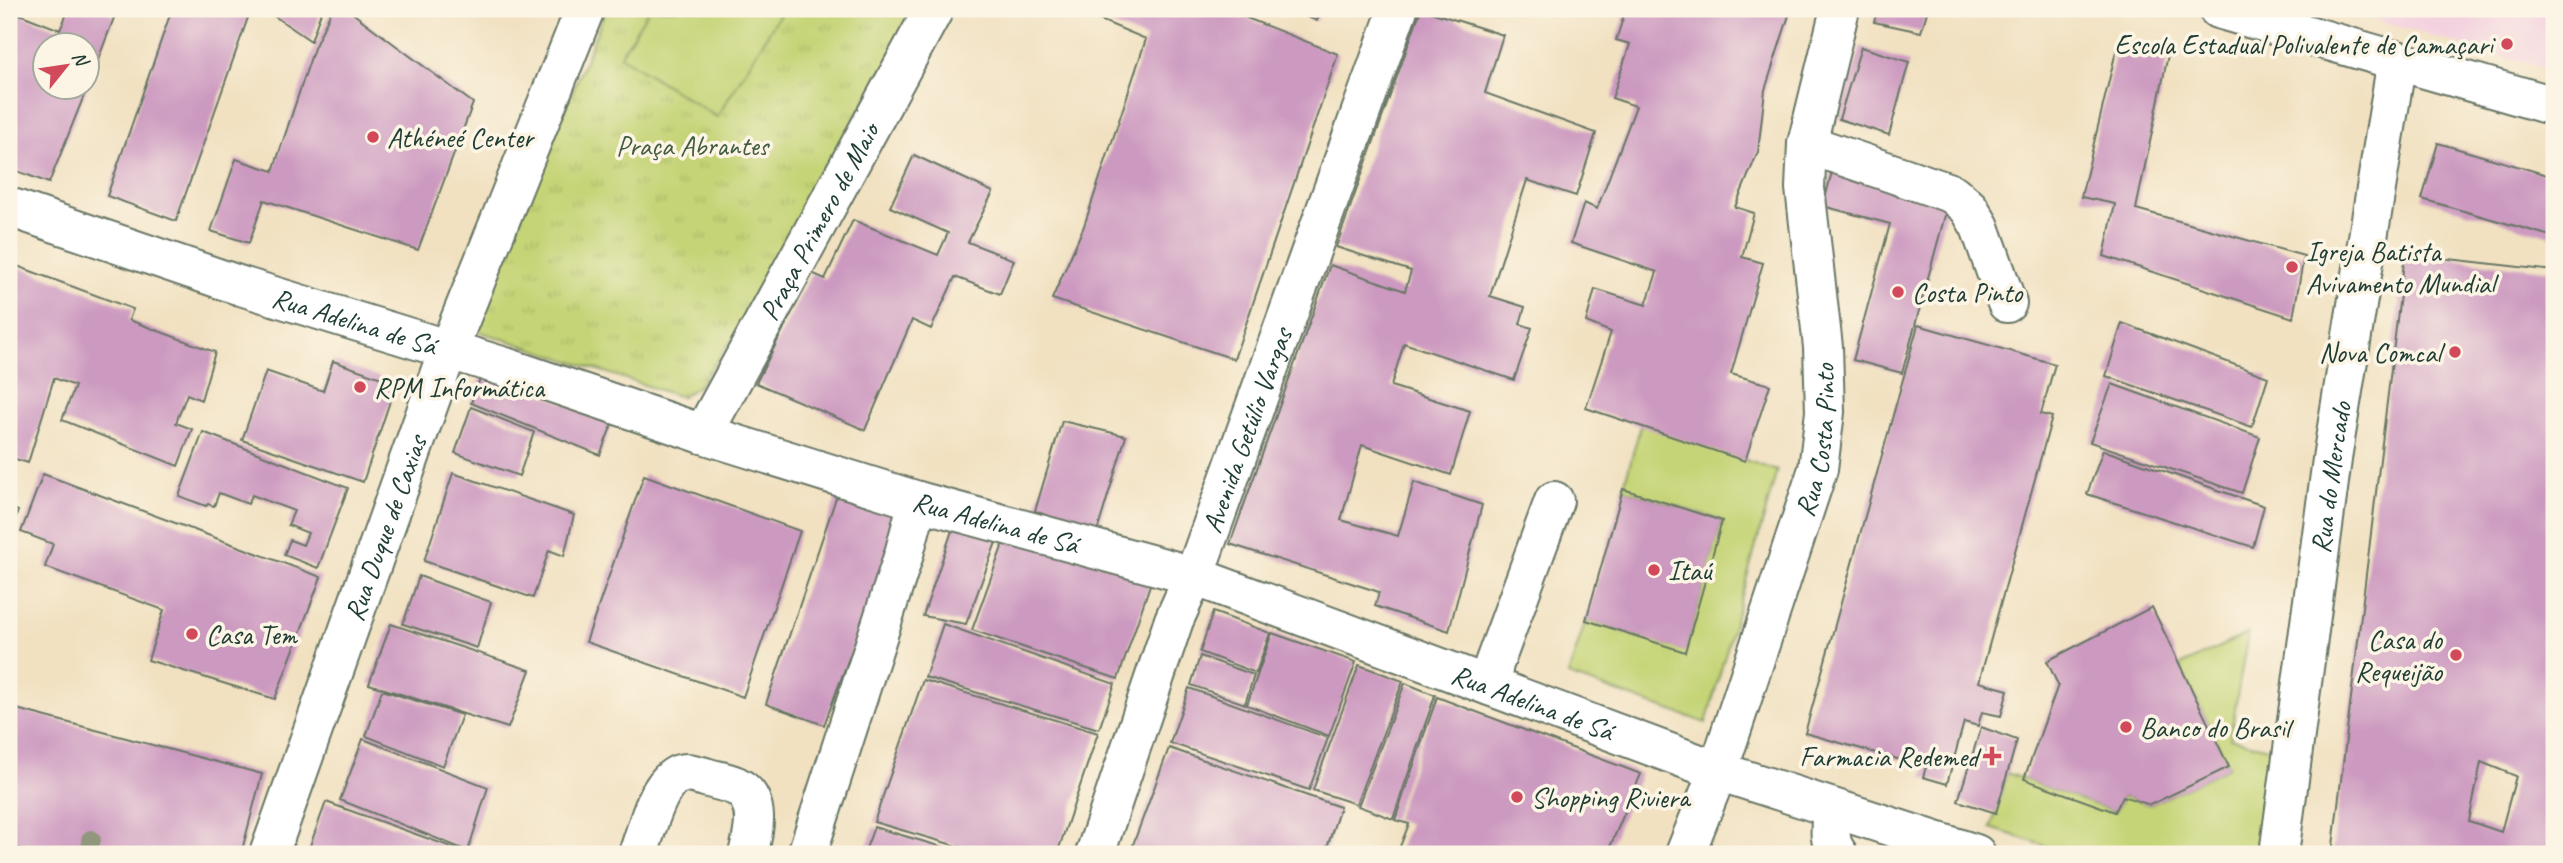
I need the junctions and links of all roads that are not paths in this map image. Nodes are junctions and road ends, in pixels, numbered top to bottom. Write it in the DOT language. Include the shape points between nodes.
graph roads {
  1 [pos="585,9"];
  2 [pos="934,9"];
  3 [pos="1398,9"];
  4 [pos="1840,9"];
  5 [pos="2218,9"];
  6 [pos="2397,60"];
  7 [pos="2554,106"];
  8 [pos="1807,144"];
  9 [pos="9,207"];
  10 [pos="2007,303"];
  11 [pos="448,350"];
  12 [pos="703,434"];
  13 [pos="918,501"];
  14 [pos="1554,501"];
  15 [pos="1194,576"];
  16 [pos="1490,685"];
  17 [pos="1718,771"];
  18 [pos="1832,809"];
  19 [pos="269,854"];
  20 [pos="638,854"];
  21 [pos="748,854"];
  22 [pos="807,854"];
  23 [pos="1095,854"];
  24 [pos="1685,854"];
  25 [pos="1838,854"];
  26 [pos="1976,854"];
  27 [pos="2279,854"];
  1 -- 11 [label="street, Rua Duque de Caxias"];
  2 -- 12 [label="street, Praça Primero de Maio"];
  3 -- 15 [label="street, Avenida Getúlio Vargas"];
  4 -- 8 [label="street, Rua Costa Pinto"];
  5 -- 6 [label="street"];
  6 -- 7 [label="street"];
  6 -- 27 [label="street, Rua do Mercado" via="2333,452"];
  8 -- 10 [label="street" via="1953,194 1969,208 1980,228"];
  8 -- 17 [label="street, Rua Costa Pinto" via="1805,188 1825,412 1818,469"];
  9 -- 11 [label="street, Rua Adelina de Sá"];
  11 -- 12 [label="street, Rua Adelina de Sá"];
  11 -- 19 [label="street, Rua Duque de Caxias"];
  12 -- 13 [label="street, Rua Adelina de Sá"];
  13 -- 15 [label="street, Rua Adelina de Sá"];
  13 -- 22 [label="street"];
  14 -- 16 [label="street"];
  15 -- 16 [label="street, Rua Adelina de Sá"];
  15 -- 23 [label="street, Avenida Getúlio Vargas" via="1174,621"];
  16 -- 17 [label="street, Rua Adelina de Sá"];
  17 -- 18 [label="street, Rua Adelina de Sá"];
  17 -- 24 [label="street, Rua Costa Pinto"];
  18 -- 25 [label="street" via="1830,837"];
  18 -- 26 [label="street, Rua Adelina de Sá"];
  20 -- 21 [label="street" via="659,795 676,775 690,772 738,787 748,797 754,808 755,831"];
}
